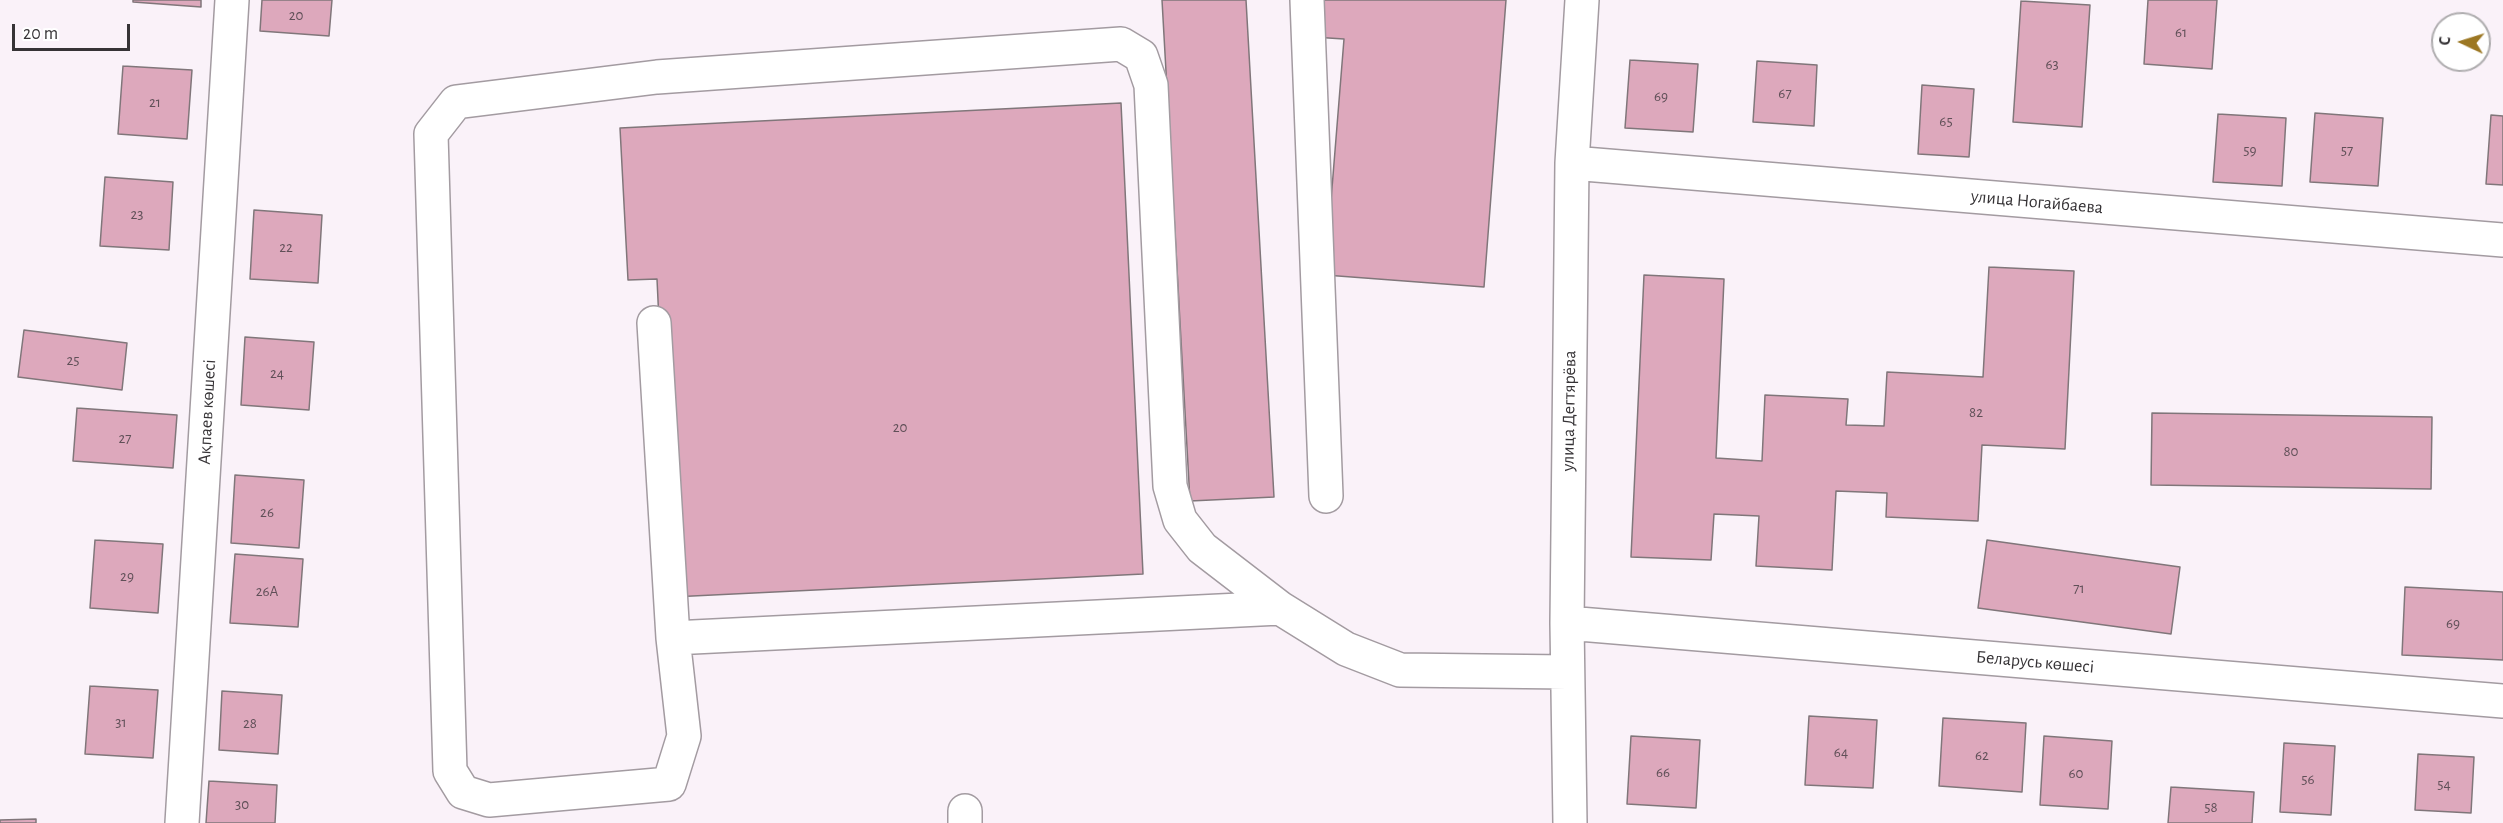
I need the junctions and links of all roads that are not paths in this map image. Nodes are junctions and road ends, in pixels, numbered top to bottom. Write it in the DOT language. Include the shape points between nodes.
graph roads {
  1 [pos="232,0"];
  2 [pos="1306,0"];
  3 [pos="1582,0"];
  4 [pos="1572,163"];
  5 [pos="2503,240"];
  6 [pos="654,323"];
  7 [pos="1326,496"];
  8 [pos="1280,608"];
  9 [pos="1567,623"];
  10 [pos="673,638"];
  11 [pos="1567,672"];
  12 [pos="2503,701"];
  13 [pos="182,823"];
  14 [pos="1570,823"];
  1 -- 13 [label="street, Ақпаев көшесі"];
  2 -- 7 [label="street"];
  3 -- 4 [label="street, улица Дегтярёва"];
  4 -- 5 [label="street, улица Ногайбаева"];
  4 -- 9 [label="street, улица Дегтярёва"];
  6 -- 10 [label="street"];
  8 -- 10 [label="street"];
  8 -- 10 [label="street" via="1202,548 1180,520 1170,486 1151,85 1141,56 1121,44 657,77 456,102 431,134 450,771 463,792 489,800 669,784 684,736"];
  8 -- 11 [label="street" via="1346,649 1400,670"];
  9 -- 11 [label="street, улица Дегтярёва"];
  9 -- 12 [label="street, Беларусь көшесі"];
  11 -- 14 [label="street, улица Дегтярёва"];
}
